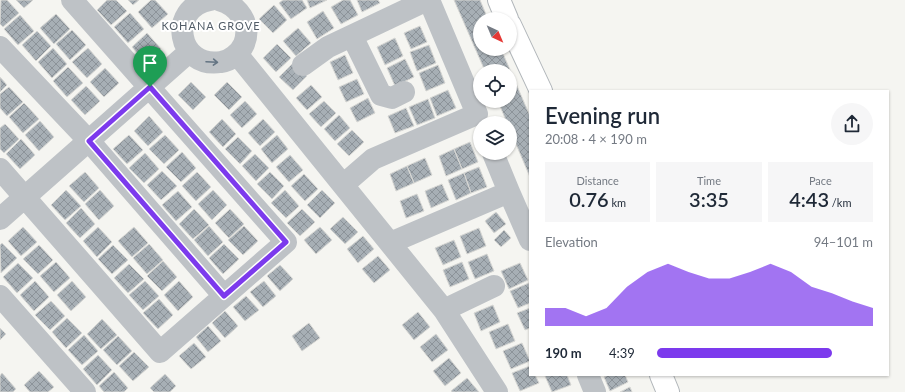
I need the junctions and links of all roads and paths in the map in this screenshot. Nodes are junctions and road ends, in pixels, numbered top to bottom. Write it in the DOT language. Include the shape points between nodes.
graph roads {
  1 [pos="72,0"];
  2 [pos="428,0"];
  3 [pos="499,0"];
  4 [pos="196,2"];
  5 [pos="235,3"];
  6 [pos="504,12"];
  7 [pos="352,36"];
  8 [pos="517,40"];
  9 [pos="0,47"];
  10 [pos="189,52"];
  11 [pos="237,54"];
  12 [pos="303,65"];
  13 [pos="150,87"];
  14 [pos="541,90"];
  15 [pos="404,92"];
  16 [pos="478,116"];
  17 [pos="473,121"];
  18 [pos="89,141"];
  19 [pos="496,160"];
  20 [pos="0,169"];
  21 [pos="343,185"];
  22 [pos="509,192"];
  23 [pos="25,196"];
  24 [pos="0,219"];
  25 [pos="529,238"];
  26 [pos="390,243"];
  27 [pos="494,286"];
  28 [pos="0,296"];
  29 [pos="224,296"];
  30 [pos="444,310"];
  31 [pos="588,376"];
  32 [pos="661,376"];
  33 [pos="85,392"];
  34 [pos="497,392"];
  35 [pos="595,392"];
  36 [pos="668,392"];
  1 -- 13 [label="street"];
  2 -- 7 [label="street"];
  2 -- 16 [label="street"];
  3 -- 6 [label="main road"];
  4 -- 10 [label="street" via="185,17 182,29 183,42"];
  5 -- 11 [label="street" via="244,19 246,32 244,44"];
  7 -- 12 [label="street" via="328,47"];
  7 -- 15 [label="street" via="381,95 392,98"];
  8 -- 14 [label="main road"];
  9 -- 18 [label="street"];
  10 -- 11 [label="street, one-way" via="200,60 212,64 226,61"];
  10 -- 13 [label="street"];
  11 -- 21 [label="street"];
  13 -- 18 [label="street"];
  13 -- 29 [label="street" via="286,242"];
  17 -- 21 [label="street" via="373,159"];
  18 -- 23 [label="street"];
  18 -- 29 [label="street"];
  19 -- 22 [label="street"];
  20 -- 23 [label="street"];
  21 -- 26 [label="street"];
  22 -- 25 [label="street"];
  22 -- 26 [label="street"];
  23 -- 24 [label="street"];
  23 -- 29 [label="street" via="160,352"];
  26 -- 30 [label="street"];
  27 -- 30 [label="street"];
  28 -- 33 [label="street"];
  30 -- 34 [label="street"];
  31 -- 35 [label="street"];
  32 -- 36 [label="main road"];
}
